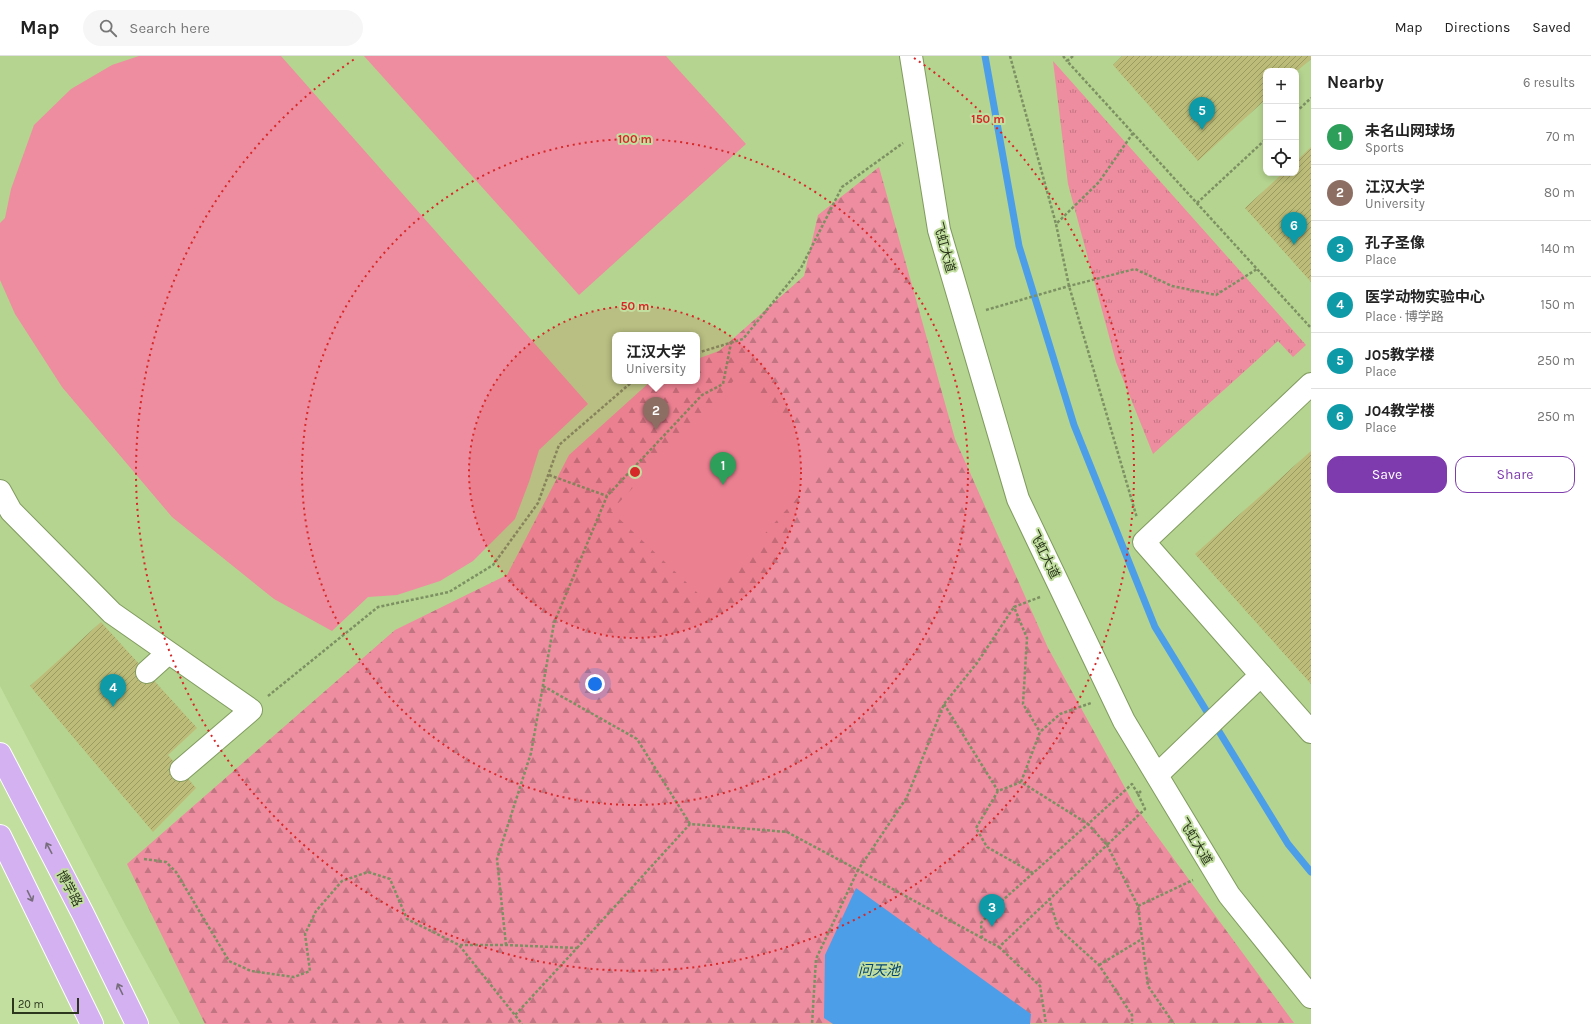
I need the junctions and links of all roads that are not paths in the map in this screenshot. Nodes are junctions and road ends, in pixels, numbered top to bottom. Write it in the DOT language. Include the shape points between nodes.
graph roads {
  1 [pos="911,56"];
  2 [pos="1311,384"];
  3 [pos="0,491"];
  4 [pos="168,653"];
  5 [pos="147,672"];
  6 [pos="1261,676"];
  7 [pos="1311,732"];
  8 [pos="2,764"];
  9 [pos="181,770"];
  10 [pos="1157,775"];
  11 [pos="0,836"];
  12 [pos="1311,997"];
  13 [pos="92,1024"];
  14 [pos="137,1024"];
  1 -- 10 [label="lane, 飞虹大道" via="939,230 1018,499 1124,721"];
  2 -- 6 [label="lane" via="1144,542"];
  3 -- 4 [label="lane" via="11,511 112,614"];
  4 -- 5 [label="lane"];
  4 -- 9 [label="lane" via="250,710"];
  6 -- 7 [label="lane"];
  6 -- 10 [label="lane"];
  14 -- 8 [label="main road, 博学路, one-way" via="83,914"];
  10 -- 12 [label="lane, 飞虹大道" via="1229,895"];
  11 -- 13 [label="main road, one-way"];
}
